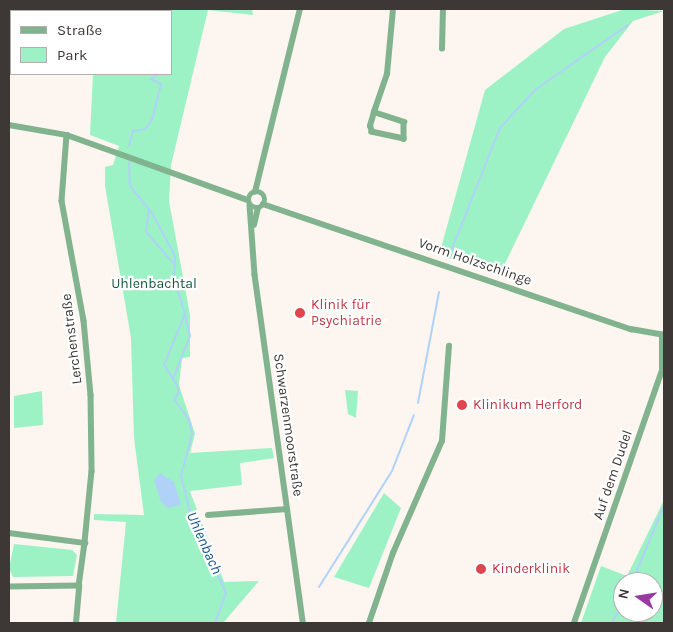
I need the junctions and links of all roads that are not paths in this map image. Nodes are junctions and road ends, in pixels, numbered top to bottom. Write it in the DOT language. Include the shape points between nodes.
graph roads {
  1 [pos="300,9"];
  2 [pos="393,9"];
  3 [pos="443,9"];
  4 [pos="442,49"];
  5 [pos="374,112"];
  6 [pos="9,125"];
  7 [pos="67,135"];
  8 [pos="233,192"];
  9 [pos="258,193"];
  10 [pos="249,202"];
  11 [pos="261,206"];
  12 [pos="281,208"];
  13 [pos="253,230"];
  14 [pos="663,335"];
  15 [pos="450,346"];
  16 [pos="287,509"];
  17 [pos="208,515"];
  18 [pos="9,533"];
  19 [pos="85,543"];
  20 [pos="80,586"];
  21 [pos="9,587"];
  22 [pos="76,623"];
  23 [pos="303,623"];
  24 [pos="369,623"];
  25 [pos="574,623"];
  1 -- 9 [label="street, Schwarzenmoorstraße"];
  2 -- 5 [label="street" via="387,74"];
  3 -- 4 [label="street"];
  5 -- 5 [label="street" via="372,132 404,139 404,122"];
  6 -- 7 [label="street"];
  7 -- 8 [label="street"];
  7 -- 19 [label="street, Lerchenstraße" via="61,194 84,322 91,395"];
  8 -- 9 [label="street"];
  8 -- 10 [label="street"];
  9 -- 10 [label="street, Schwarzenmoorstraße"];
  9 -- 11 [label="street, Schwarzenmoorstraße"];
  9 -- 12 [label="street, Vorm Holzschlinge"];
  10 -- 11 [label="street"];
  10 -- 13 [label="street, Schwarzenmoorstraße"];
  11 -- 12 [label="street, Vorm Holzschlinge"];
  11 -- 13 [label="street, Schwarzenmoorstraße"];
  12 -- 14 [label="street, Vorm Holzschlinge" via="631,329"];
  13 -- 16 [label="street, Schwarzenmoorstraße" via="255,275"];
  14 -- 25 [label="street, Auf dem Dudel" via="662,371"];
  15 -- 24 [label="street" via="442,441 393,552"];
  16 -- 17 [label="street"];
  16 -- 23 [label="street, Schwarzenmoorstraße"];
  18 -- 19 [label="street"];
  19 -- 20 [label="street, Lerchenstraße"];
  20 -- 21 [label="street"];
  20 -- 22 [label="street, Lerchenstraße"];
}
